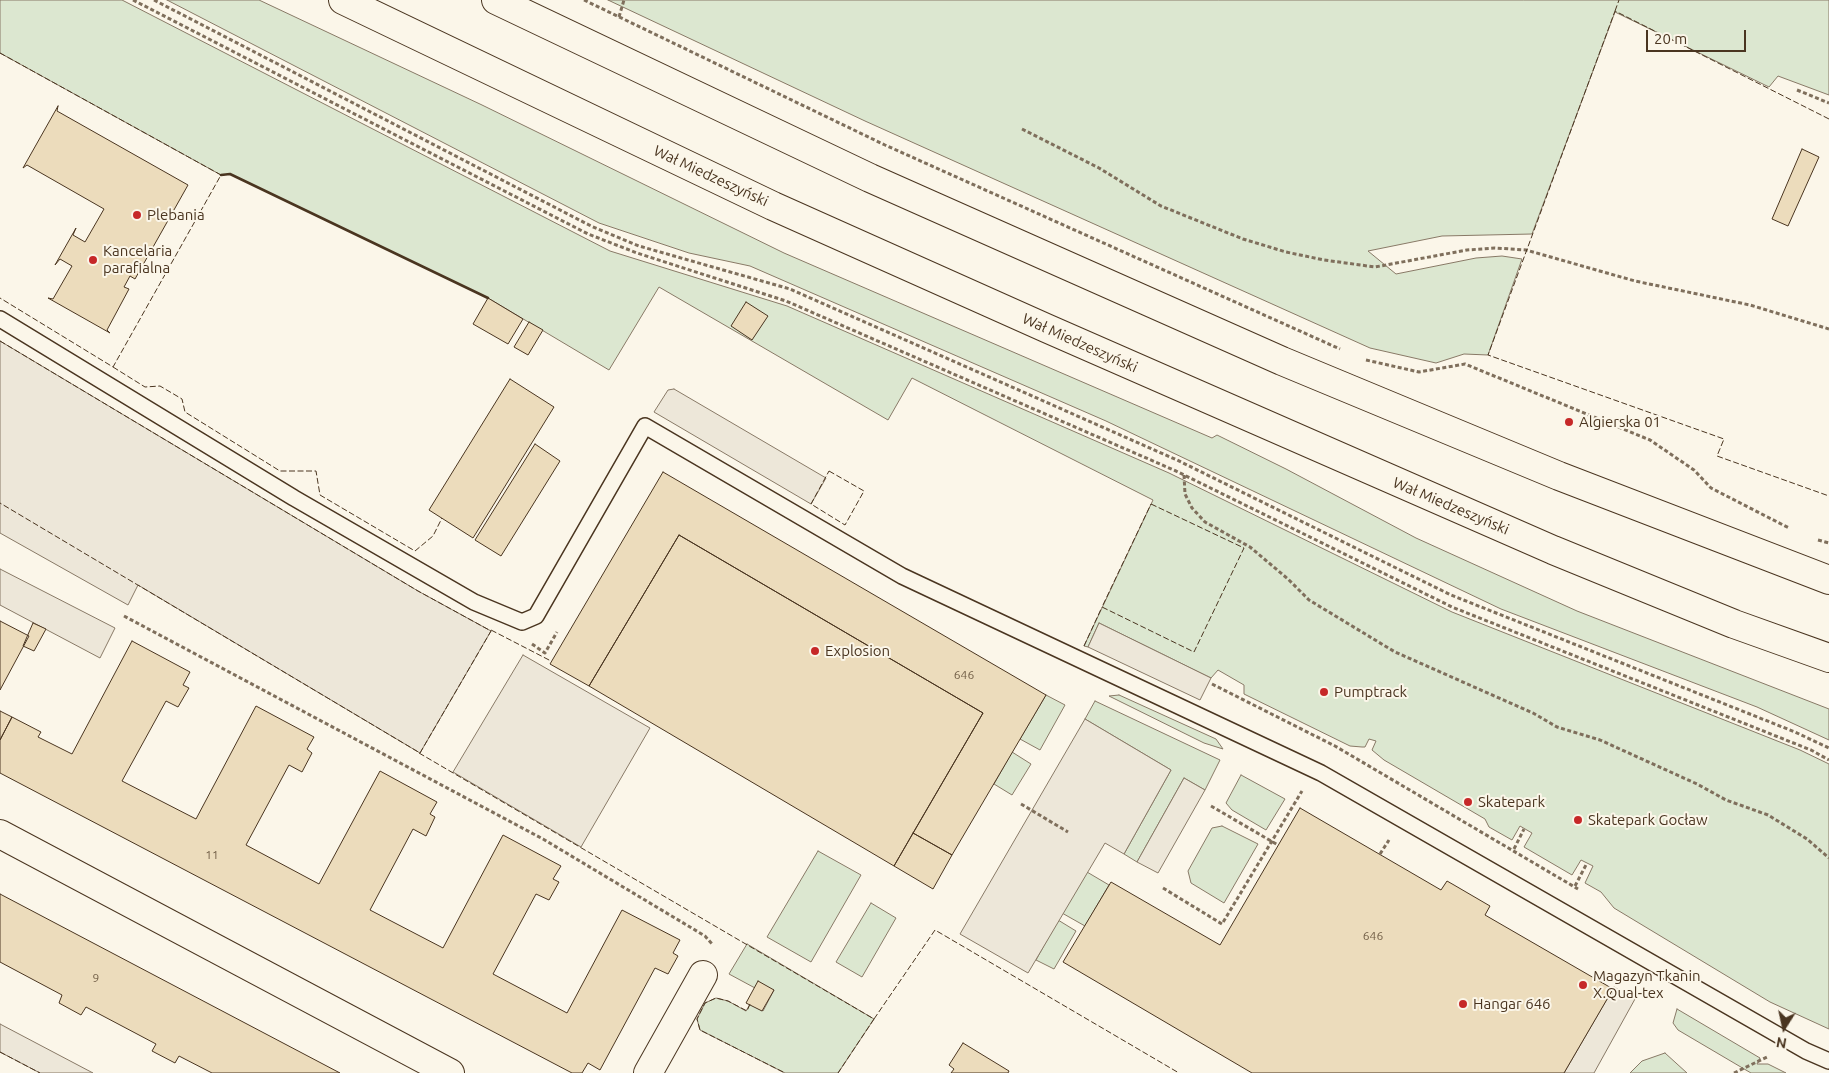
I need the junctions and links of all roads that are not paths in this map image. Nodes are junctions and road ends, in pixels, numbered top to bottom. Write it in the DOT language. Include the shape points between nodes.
graph roads {
  1 [pos="343,0"];
  2 [pos="496,0"];
  3 [pos="0,319"];
  4 [pos="1829,580"];
  5 [pos="1829,658"];
  6 [pos="0,834"];
  7 [pos="703,975"];
  8 [pos="1829,1061"];
  9 [pos="450,1073"];
  10 [pos="648,1073"];
  1 -- 5 [label="main road, Wał Miedzeszyński" via="773,206 1037,324 1553,550 1734,624"];
  2 -- 4 [label="main road" via="861,174 1282,361 1550,472"];
  3 -- 8 [label="lane" via="294,498 474,602 522,622 536,616 645,426 902,576 1321,773 1806,1051"];
  6 -- 9 [label="main road"];
  7 -- 10 [label="main road"];
}
